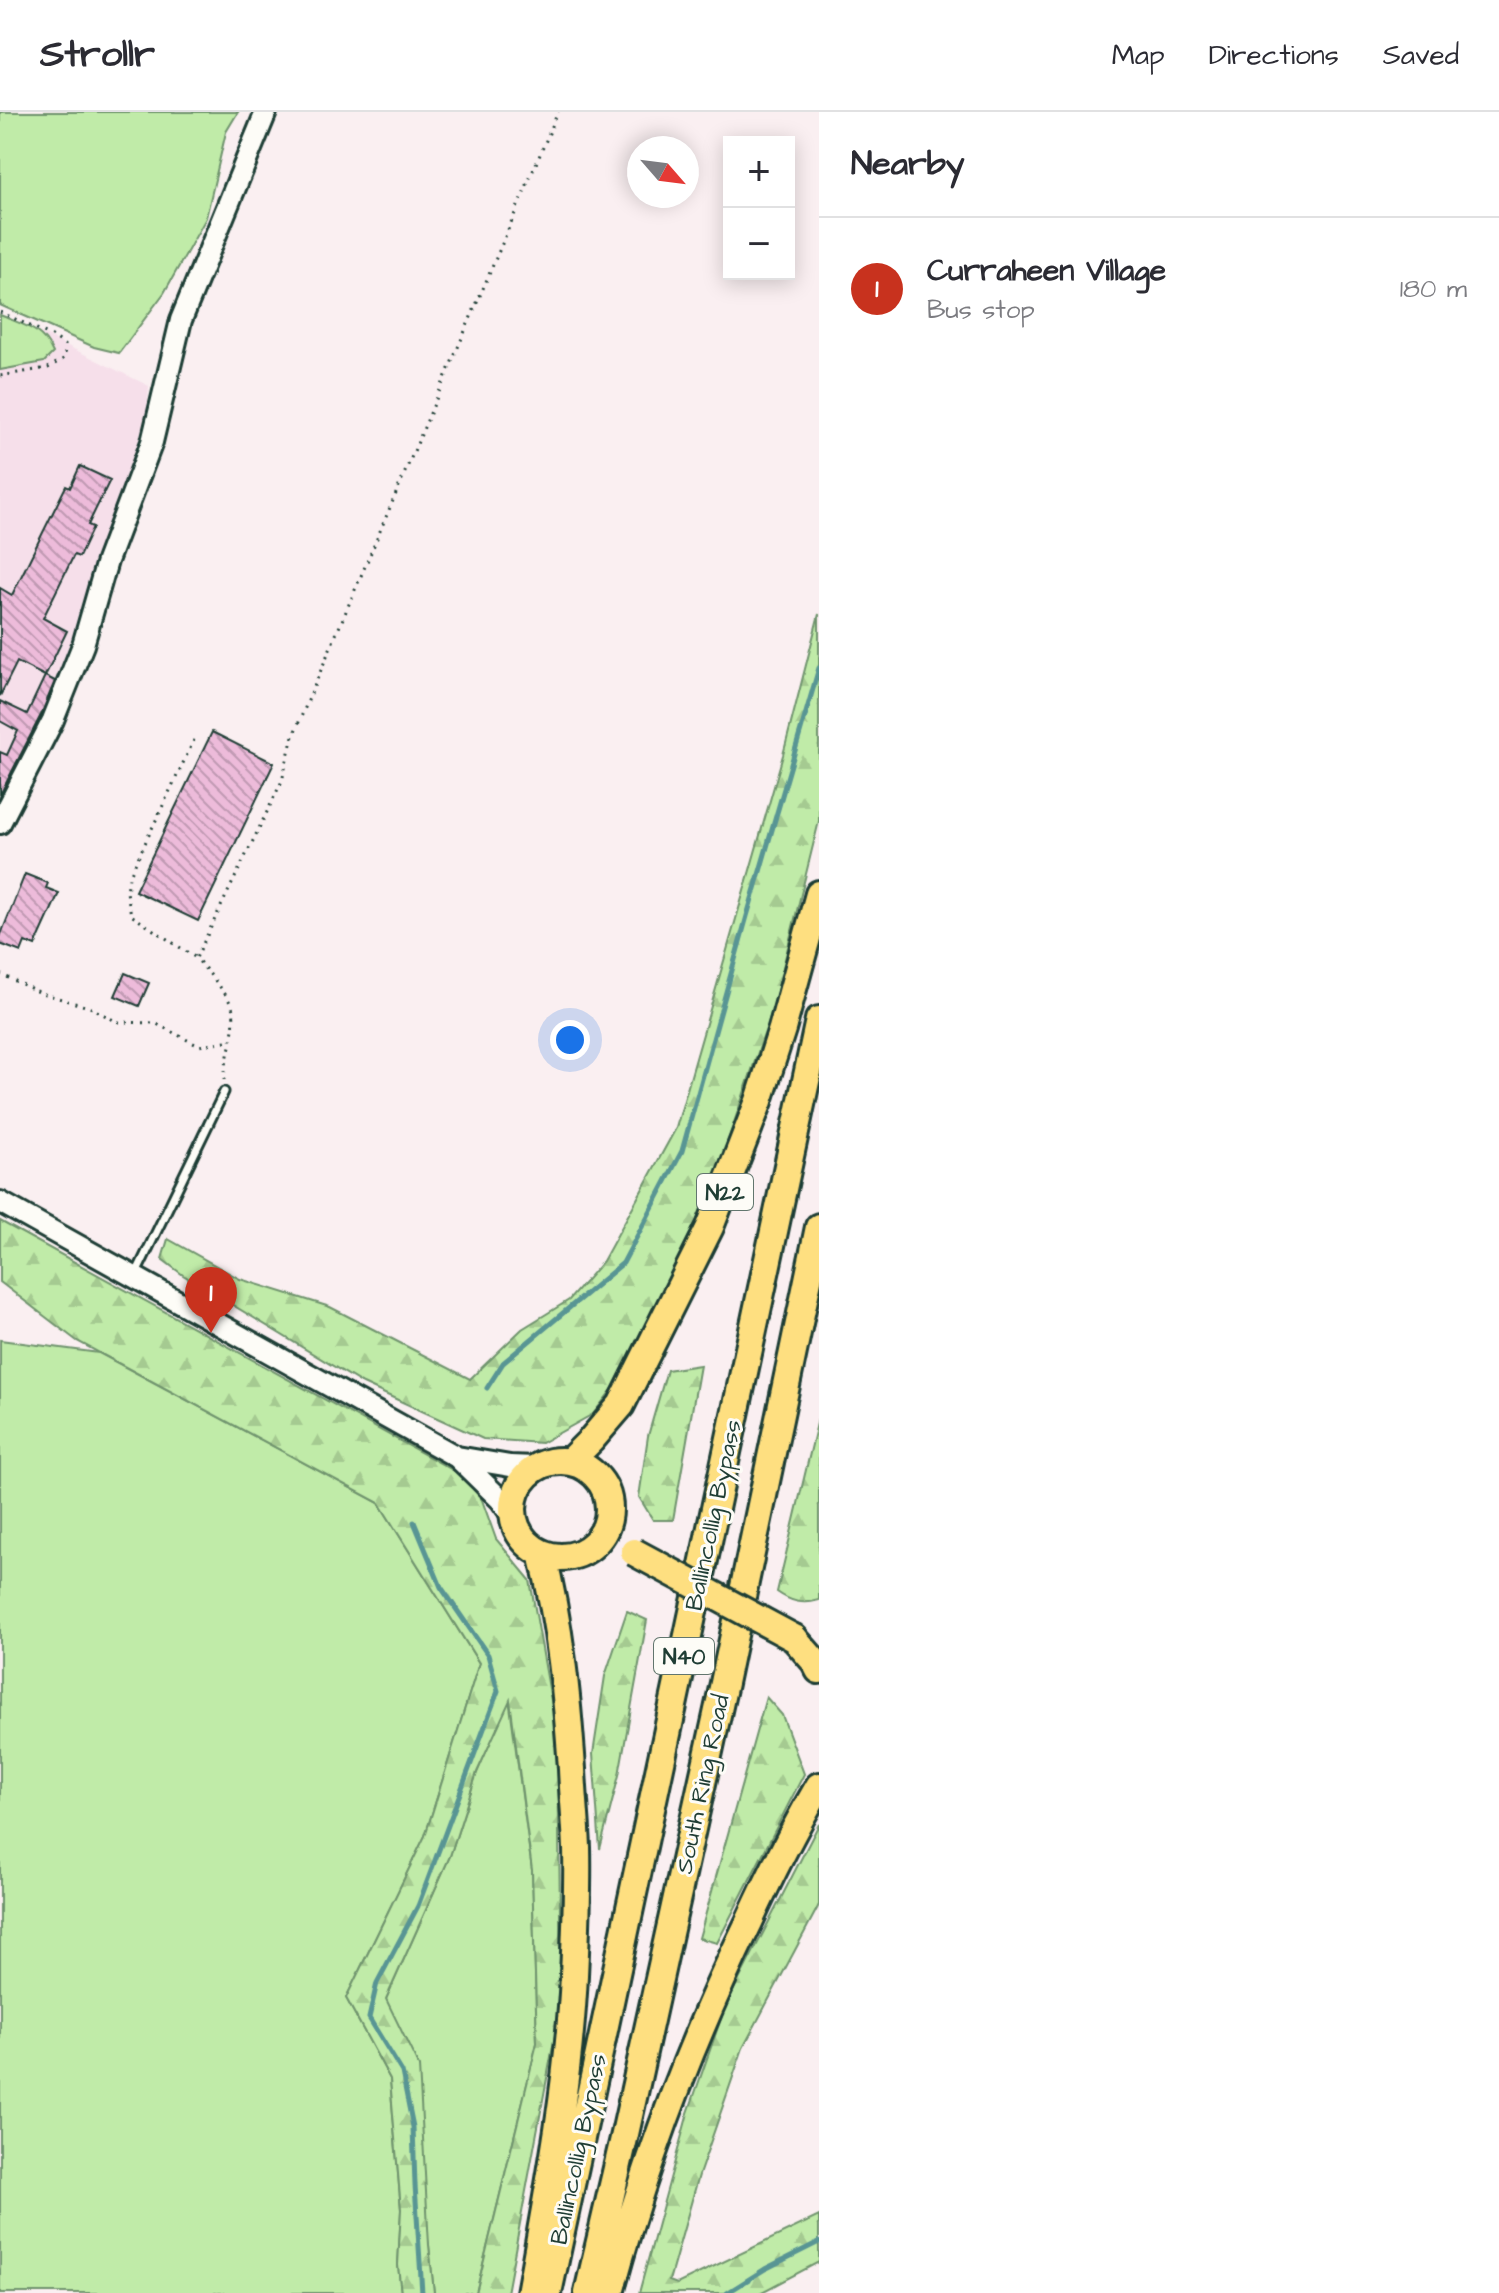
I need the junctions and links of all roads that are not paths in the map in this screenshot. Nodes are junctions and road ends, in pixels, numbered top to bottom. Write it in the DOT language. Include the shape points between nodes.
graph roads {
  1 [pos="266,112"];
  2 [pos="0,823"];
  3 [pos="819,894"];
  4 [pos="819,1020"];
  5 [pos="224,1092"];
  6 [pos="0,1202"];
  7 [pos="819,1227"];
  8 [pos="135,1277"];
  9 [pos="457,1457"];
  10 [pos="570,1461"];
  11 [pos="535,1467"];
  12 [pos="609,1515"];
  13 [pos="513,1517"];
  14 [pos="634,1552"];
  15 [pos="542,1553"];
  16 [pos="581,1553"];
  17 [pos="807,1641"];
  18 [pos="819,1670"];
  19 [pos="819,1786"];
  20 [pos="530,2293"];
  21 [pos="548,2293"];
  22 [pos="588,2293"];
  23 [pos="610,2293"];
  1 -- 2 [label="street" via="181,320 152,442 107,561 83,645 53,720"];
  3 -- 10 [label="highway, N22" via="759,1101 710,1227 621,1405"];
  4 -- 21 [label="highway, Ballincollig Bypass / N40"];
  5 -- 8 [label="lane"];
  6 -- 8 [label="street"];
  7 -- 22 [label="highway, South Ring Road / N40"];
  8 -- 9 [label="street"];
  9 -- 11 [label="street"];
  9 -- 13 [label="street"];
  10 -- 11 [label="highway"];
  10 -- 12 [label="highway" via="584,1466 604,1487"];
  11 -- 13 [label="highway" via="517,1489"];
  12 -- 14 [label="highway"];
  12 -- 16 [label="highway" via="604,1531"];
  13 -- 15 [label="highway" via="528,1545"];
  14 -- 16 [label="highway"];
  14 -- 17 [label="highway, bridge"];
  15 -- 16 [label="highway"];
  15 -- 20 [label="highway" via="565,1680 577,1911 567,2055"];
  17 -- 18 [label="highway"];
  19 -- 23 [label="highway" via="764,1889 696,2037"];
}
